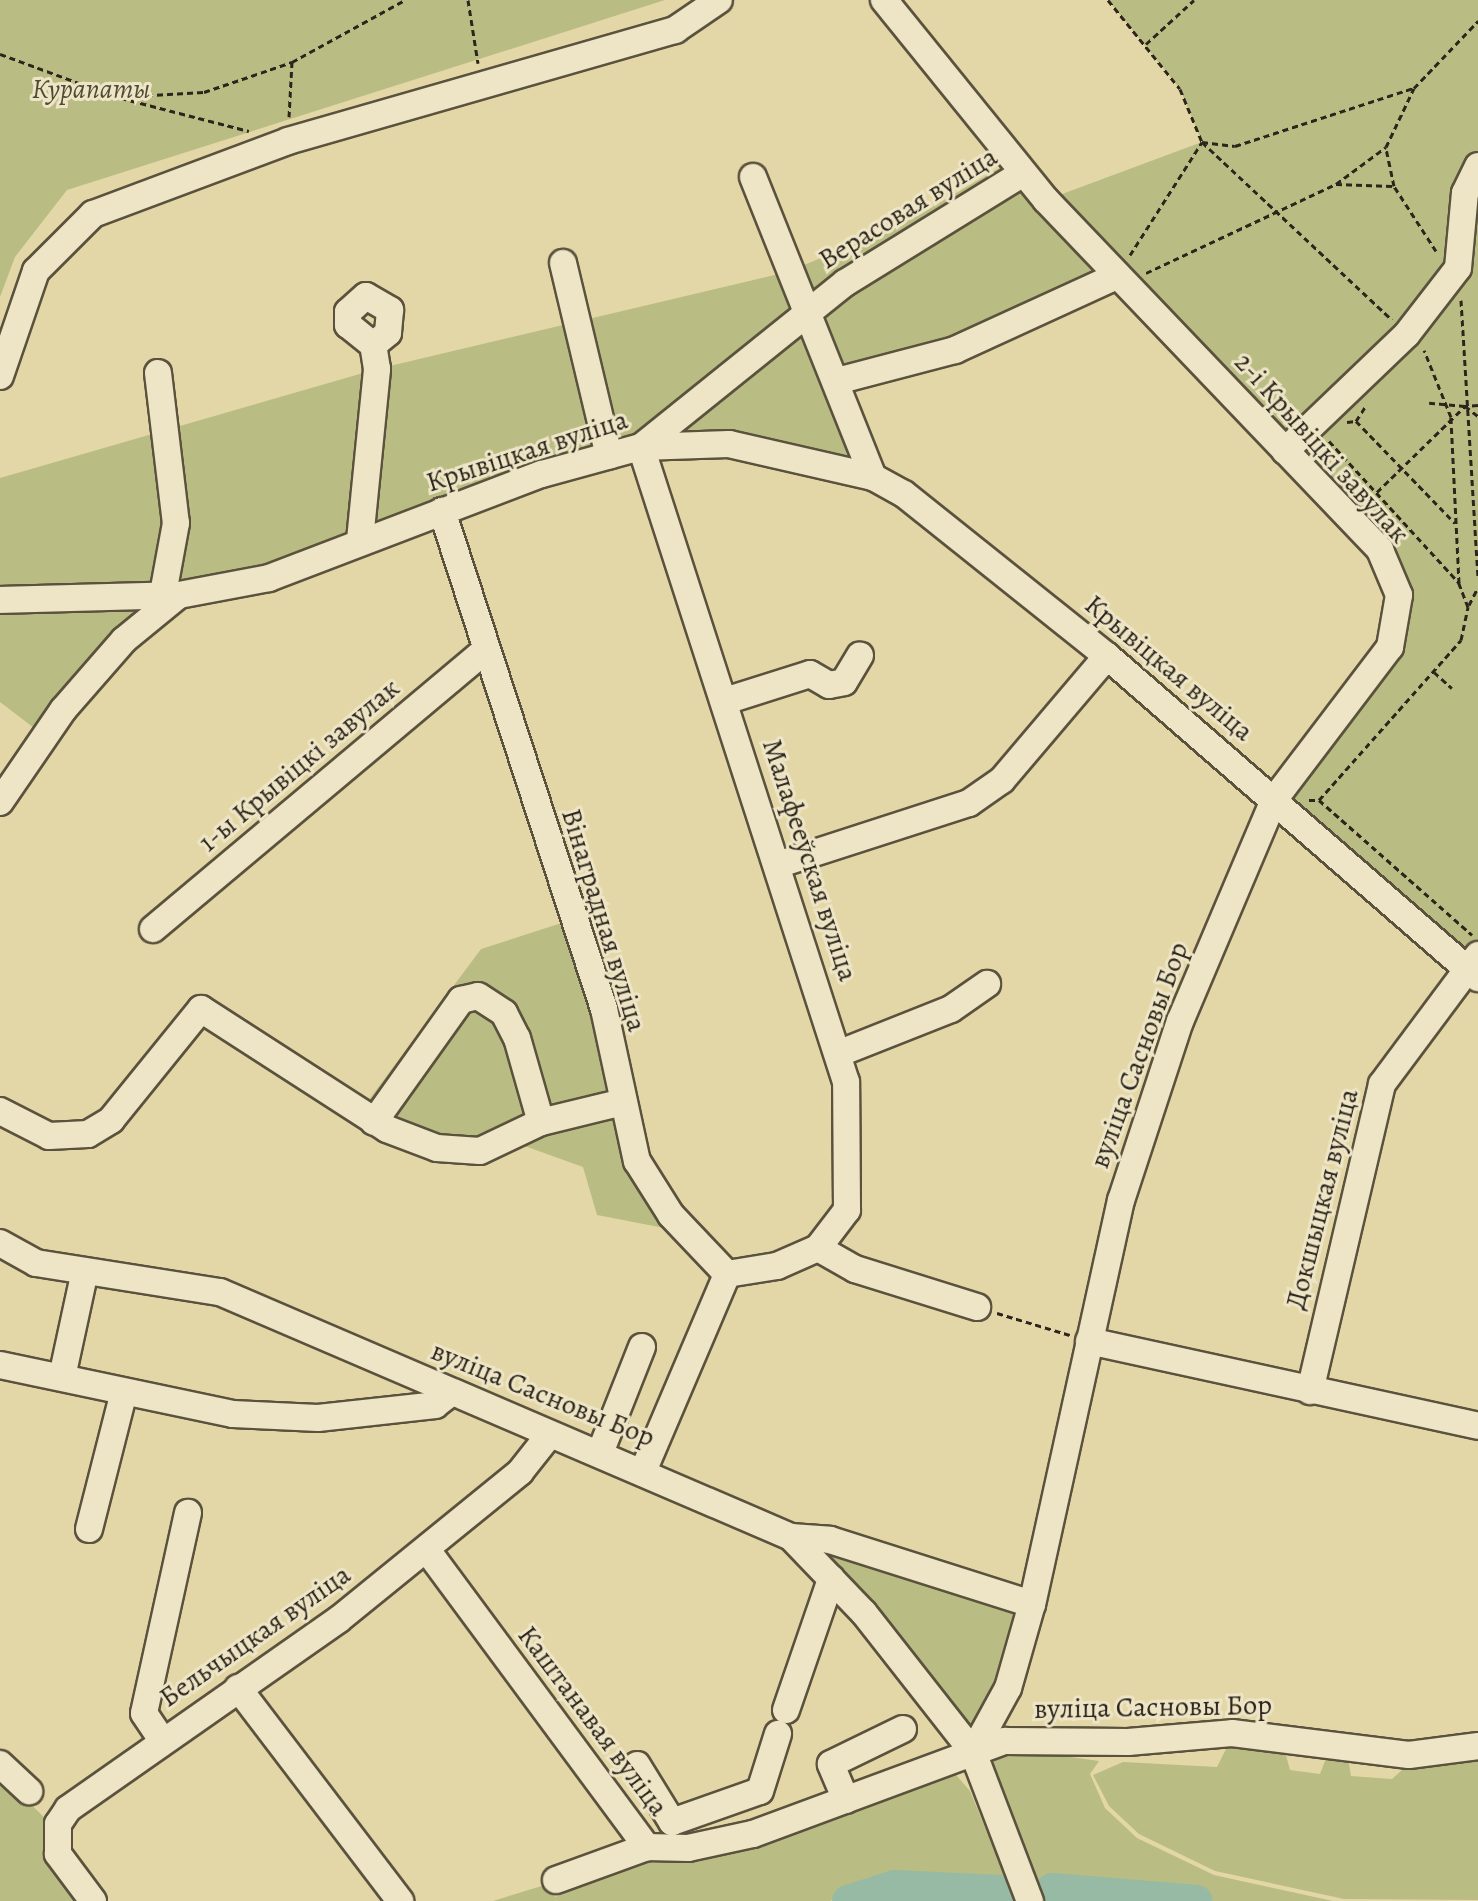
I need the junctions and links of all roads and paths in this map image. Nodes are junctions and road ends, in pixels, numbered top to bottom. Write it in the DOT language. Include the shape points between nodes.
graph roads {
  1 [pos="405,0"];
  2 [pos="468,0"];
  3 [pos="719,0"];
  4 [pos="884,0"];
  5 [pos="1108,0"];
  6 [pos="1194,0"];
  7 [pos="1146,44"];
  8 [pos="0,54"];
  9 [pos="292,62"];
  10 [pos="481,82"];
  11 [pos="1414,88"];
  12 [pos="117,97"];
  13 [pos="288,141"];
  14 [pos="1202,142"];
  15 [pos="1386,147"];
  16 [pos="1478,166"];
  17 [pos="1023,173"];
  18 [pos="753,177"];
  19 [pos="1336,184"];
  20 [pos="1394,186"];
  21 [pos="1276,208"];
  22 [pos="563,263"];
  23 [pos="1121,280"];
  24 [pos="803,316"];
  25 [pos="1407,334"];
  26 [pos="373,345"];
  27 [pos="158,373"];
  28 [pos="0,376"];
  29 [pos="837,381"];
  30 [pos="1447,399"];
  31 [pos="1429,403"];
  32 [pos="1478,405"];
  33 [pos="1465,406"];
  34 [pos="1478,416"];
  35 [pos="1451,417"];
  36 [pos="1314,425"];
  37 [pos="641,447"];
  38 [pos="1285,451"];
  39 [pos="609,456"];
  40 [pos="1402,466"];
  41 [pos="873,477"];
  42 [pos="1376,492"];
  43 [pos="442,511"];
  44 [pos="1455,523"];
  45 [pos="360,540"];
  46 [pos="1459,583"];
  47 [pos="1478,587"];
  48 [pos="2,592"];
  49 [pos="171,594"];
  50 [pos="1468,607"];
  51 [pos="486,650"];
  52 [pos="860,655"];
  53 [pos="1107,656"];
  54 [pos="1434,672"];
  55 [pos="1452,688"];
  56 [pos="725,701"];
  57 [pos="1274,800"];
  58 [pos="1319,800"];
  59 [pos="0,802"];
  60 [pos="777,865"];
  61 [pos="153,929"];
  62 [pos="1478,941"];
  63 [pos="1474,967"];
  64 [pos="987,984"];
  65 [pos="840,1053"];
  66 [pos="619,1103"];
  67 [pos="0,1111"];
  68 [pos="374,1122"];
  69 [pos="541,1122"];
  70 [pos="0,1243"];
  71 [pos="818,1248"];
  72 [pos="85,1271"];
  73 [pos="727,1274"];
  74 [pos="977,1307"];
  75 [pos="1089,1341"];
  76 [pos="642,1347"];
  77 [pos="0,1365"];
  78 [pos="62,1377"];
  79 [pos="1310,1391"];
  80 [pos="124,1392"];
  81 [pos="449,1394"];
  82 [pos="1478,1426"];
  83 [pos="550,1434"];
  84 [pos="600,1453"];
  85 [pos="644,1469"];
  86 [pos="188,1513"];
  87 [pos="89,1529"];
  88 [pos="791,1537"];
  89 [pos="427,1550"];
  90 [pos="831,1579"];
  91 [pos="1032,1604"];
  92 [pos="238,1688"];
  93 [pos="903,1729"];
  94 [pos="162,1740"];
  95 [pos="1478,1746"];
  96 [pos="973,1752"];
  97 [pos="0,1764"];
  98 [pos="637,1765"];
  99 [pos="29,1791"];
  100 [pos="846,1800"];
  101 [pos="672,1822"];
  102 [pos="647,1847"];
  103 [pos="680,1848"];
  104 [pos="556,1880"];
  105 [pos="93,1901"];
  106 [pos="400,1901"];
  107 [pos="1030,1901"];
  1 -- 9 [label="path"];
  2 -- 10 [label="path"];
  3 -- 10 [label="street" via="675,30"];
  4 -- 17 [label="street, Верасовая вуліца"];
  5 -- 7 [label="path"];
  6 -- 7 [label="path"];
  7 -- 14 [label="path" via="1180,89"];
  8 -- 12 [label="path"];
  9 -- 12 [label="path" via="204,92"];
  9 -- 13 [label="path"];
  10 -- 13 [label="street"];
  11 -- 14 [label="path" via="1235,146"];
  12 -- 13 [label="path"];
  13 -- 28 [label="street" via="77,224 30,281"];
  14 -- 21 [label="path"];
  14 -- 23 [label="path"];
  15 -- 19 [label="path"];
  16 -- 25 [label="street" via="1465,193 1458,268"];
  17 -- 23 [label="street, 2-і Крывіцкі завулак"];
  17 -- 24 [label="street, Верасовая вуліца"];
  18 -- 24 [label="street"];
  19 -- 20 [label="path"];
  19 -- 21 [label="path"];
  21 -- 23 [label="path"];
  21 -- 25 [label="path"];
  22 -- 39 [label="street"];
  23 -- 29 [label="street" via="955,350"];
  23 -- 38 [label="street, 2-і Крывіцкі завулак"];
  24 -- 29 [label="street"];
  24 -- 37 [label="street, Верасовая вуліца"];
  25 -- 30 [label="path" via="1435,366"];
  25 -- 36 [label="street"];
  26 -- 45 [label="street"];
  27 -- 49 [label="street" via="176,523"];
  29 -- 41 [label="street"];
  30 -- 31 [label="path"];
  30 -- 33 [label="path"];
  30 -- 35 [label="path"];
  32 -- 33 [label="path"];
  33 -- 34 [label="path"];
  33 -- 35 [label="path"];
  35 -- 40 [label="path"];
  35 -- 44 [label="path"];
  36 -- 38 [label="street"];
  36 -- 40 [label="path" via="1356,421"];
  36 -- 42 [label="path"];
  37 -- 39 [label="street, Крывіцкая вуліца"];
  37 -- 41 [label="street, Крывіцкая вуліца" via="729,444"];
  37 -- 56 [label="street, Малафееўская вуліца"];
  38 -- 57 [label="street, 2-і Крывіцкі завулак" via="1380,550 1399,613 1379,664 1335,711"];
  39 -- 43 [label="street, Крывіцкая вуліца"];
  40 -- 42 [label="path"];
  40 -- 44 [label="path"];
  41 -- 53 [label="street, Крывіцкая вуліца"];
  42 -- 46 [label="path"];
  43 -- 45 [label="street, Крывіцкая вуліца"];
  43 -- 51 [label="street, Вінаградная вуліца"];
  44 -- 46 [label="path"];
  45 -- 49 [label="street, Крывіцкая вуліца" via="269,578"];
  46 -- 50 [label="path"];
  47 -- 50 [label="path"];
  48 -- 49 [label="street"];
  49 -- 59 [label="street, Крывіцкая вуліца" via="63,710"];
  50 -- 54 [label="path" via="1461,640"];
  51 -- 61 [label="street, 1-ы Крывіцкі завулак"];
  51 -- 66 [label="street, Вінаградная вуліца" via="604,1009"];
  52 -- 56 [label="street" via="844,682 829,685 810,674"];
  53 -- 57 [label="street, Крывіцкая вуліца"];
  53 -- 60 [label="street" via="1002,780 969,803"];
  54 -- 55 [label="path"];
  54 -- 58 [label="path"];
  56 -- 60 [label="street, Малафееўская вуліца"];
  57 -- 58 [label="path"];
  57 -- 63 [label="street, Крывіцкая вуліца"];
  57 -- 75 [label="street, вуліца Сасновы Бор" via="1180,1021 1121,1200"];
  58 -- 62 [label="path"];
  60 -- 65 [label="street, Малафееўская вуліца"];
  63 -- 79 [label="street, Докшыцкая вуліца" via="1382,1084"];
  64 -- 65 [label="street" via="951,1009"];
  65 -- 71 [label="street, Малафееўская вуліца" via="851,1186 842,1223"];
  66 -- 69 [label="street"];
  66 -- 73 [label="street, Вінаградная вуліца" via="648,1184"];
  67 -- 68 [label="street" via="49,1136 88,1134 111,1120 201,1009"];
  68 -- 69 [label="street" via="460,1152 495,1147"];
  68 -- 69 [label="street" via="461,1000 478,996 504,1013 517,1038"];
  70 -- 72 [label="street, вуліца Сасновы Бор" via="36,1263"];
  71 -- 73 [label="street, Малафееўская вуліца" via="777,1266"];
  71 -- 74 [label="street" via="855,1269"];
  72 -- 78 [label="street"];
  72 -- 81 [label="street, вуліца Сасновы Бор" via="220,1292"];
  73 -- 85 [label="street"];
  74 -- 75 [label="path"];
  75 -- 79 [label="street"];
  75 -- 91 [label="street, вуліца Сасновы Бор"];
  76 -- 84 [label="street"];
  77 -- 78 [label="street"];
  78 -- 80 [label="street"];
  79 -- 82 [label="street"];
  80 -- 81 [label="street" via="233,1414 318,1418 435,1405"];
  80 -- 87 [label="street"];
  81 -- 83 [label="street, вуліца Сасновы Бор"];
  83 -- 84 [label="street, вуліца Сасновы Бор"];
  83 -- 89 [label="street, Бельчыцкая вуліца" via="520,1472"];
  84 -- 85 [label="street, вуліца Сасновы Бор"];
  85 -- 88 [label="street, вуліца Сасновы Бор"];
  86 -- 94 [label="street" via="144,1713"];
  88 -- 90 [label="street, вуліца Сасновы Бор"];
  88 -- 91 [label="street" via="830,1540"];
  89 -- 92 [label="street, Бельчыцкая вуліца"];
  89 -- 102 [label="street, Каштанавая вуліца"];
  90 -- 96 [label="street, вуліца Сасновы Бор"];
  90 -- 101 [label="street" via="760,1791"];
  91 -- 96 [label="street, вуліца Сасновы Бор" via="1008,1688"];
  92 -- 94 [label="street, Бельчыцкая вуліца"];
  92 -- 106 [label="street"];
  93 -- 100 [label="street" via="831,1764"];
  94 -- 105 [label="street, Бельчыцкая вуліца" via="81,1797 58,1824 58,1854"];
  95 -- 96 [label="street, вуліца Сасновы Бор" via="1409,1755 1232,1733 1128,1742 1005,1741"];
  96 -- 100 [label="street, Каштанавая вуліца"];
  96 -- 107 [label="street, вуліца Сасновы Бор"];
  97 -- 99 [label="street"];
  98 -- 101 [label="street"];
  100 -- 103 [label="street, Каштанавая вуліца" via="753,1834"];
  101 -- 103 [label="street"];
  102 -- 103 [label="street, Каштанавая вуліца"];
  102 -- 104 [label="street"];
}
